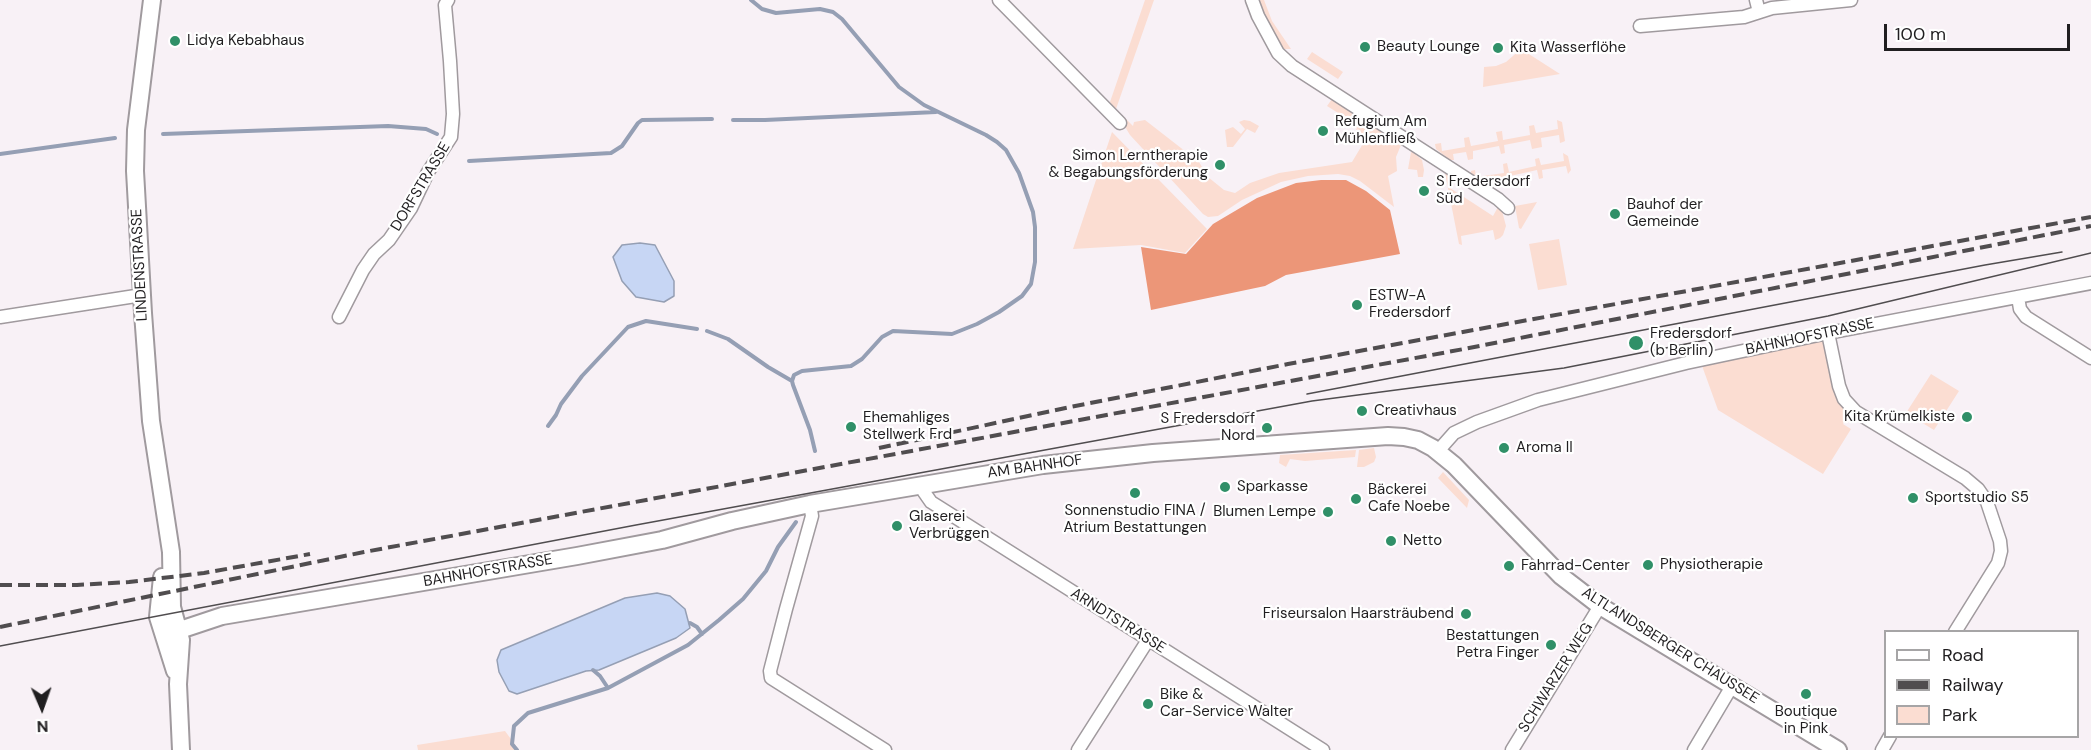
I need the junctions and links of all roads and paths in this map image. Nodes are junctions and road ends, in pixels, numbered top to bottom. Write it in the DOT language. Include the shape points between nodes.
graph roads {
  1 [pos="152,0"];
  2 [pos="999,0"];
  3 [pos="1252,0"];
  4 [pos="1851,0"];
  5 [pos="444,2"];
  6 [pos="1757,6"];
  7 [pos="1640,26"];
  8 [pos="1120,123"];
  9 [pos="1508,208"];
  10 [pos="2091,283"];
  11 [pos="142,295"];
  12 [pos="2018,297"];
  13 [pos="0,317"];
  14 [pos="339,317"];
  15 [pos="1827,333"];
  16 [pos="2091,358"];
  17 [pos="1438,451"];
  18 [pos="922,485"];
  19 [pos="810,504"];
  20 [pos="1600,606"];
  21 [pos="1956,630"];
  22 [pos="172,632"];
  23 [pos="1148,639"];
  24 [pos="1732,686"];
  25 [pos="181,750"];
  26 [pos="885,750"];
  27 [pos="1078,750"];
  28 [pos="1323,750"];
  29 [pos="1512,750"];
  30 [pos="1694,750"];
  31 [pos="1838,750"];
  1 -- 11 [label="main road, LINDENSTRASSE" via="136,152"];
  2 -- 8 [label="street"];
  3 -- 9 [label="street" via="1278,53 1292,66"];
  4 -- 6 [label="street"];
  5 -- 14 [label="street, DORFSTRASSE" via="451,137 411,208 363,270"];
  6 -- 7 [label="street" via="1744,17"];
  10 -- 12 [label="street, BAHNHOFSTRASSE"];
  11 -- 13 [label="street"];
  11 -- 22 [label="main road, LINDENSTRASSE" via="151,421 167,530 158,617"];
  12 -- 15 [label="street, BAHNHOFSTRASSE"];
  12 -- 16 [label="street" via="2026,317"];
  15 -- 17 [label="street, BAHNHOFSTRASSE" via="1538,400 1454,433"];
  15 -- 21 [label="street" via="1839,386 1856,412 1965,478 1987,502 2001,551 1998,563"];
  17 -- 18 [label="main road, AM BAHNHOF" via="1418,440 1388,436 1149,453"];
  17 -- 20 [label="main road, ALTLANDSBERGER CHAUSSEE" via="1561,576"];
  18 -- 19 [label="main road, AM BAHNHOF"];
  18 -- 23 [label="street, ARNDTSTRASSE" via="931,502"];
  19 -- 22 [label="main road, BAHNHOFSTRASSE" via="662,540 222,616"];
  19 -- 26 [label="street" via="812,516 771,678"];
  20 -- 24 [label="main road, ALTLANDSBERGER CHAUSSEE"];
  20 -- 29 [label="street, SCHWARZER WEG"];
  22 -- 25 [label="main road, LINDENSTRASSE"];
  23 -- 27 [label="street"];
  23 -- 28 [label="street, ARNDTSTRASSE"];
  24 -- 30 [label="street"];
  24 -- 31 [label="main road, ALTLANDSBERGER CHAUSSEE"];
}
